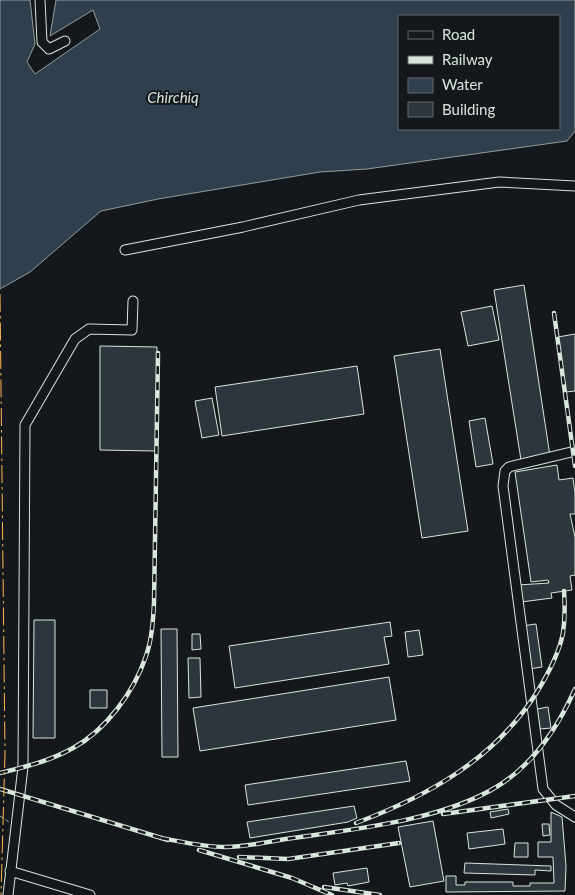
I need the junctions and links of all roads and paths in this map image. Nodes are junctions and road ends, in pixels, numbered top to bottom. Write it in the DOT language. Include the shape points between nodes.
graph roads {
  1 [pos="40,0"];
  2 [pos="65,41"];
  3 [pos="575,186"];
  4 [pos="125,250"];
  5 [pos="133,301"];
  6 [pos="575,451"];
  7 [pos="575,817"];
  8 [pos="10,871"];
  9 [pos="78,893"];
  10 [pos="8,895"];
  11 [pos="90,895"];
  1 -- 2 [label="lane" via="42,42 49,49"];
  3 -- 4 [label="lane" via="499,182 359,200 242,228"];
  5 -- 8 [label="lane" via="132,330 90,329 75,339 25,426 23,767"];
  6 -- 7 [label="lane" via="509,467 505,471 503,486 543,789 556,805"];
  8 -- 9 [label="lane"];
  8 -- 10 [label="lane"];
  9 -- 11 [label="lane"];
}
